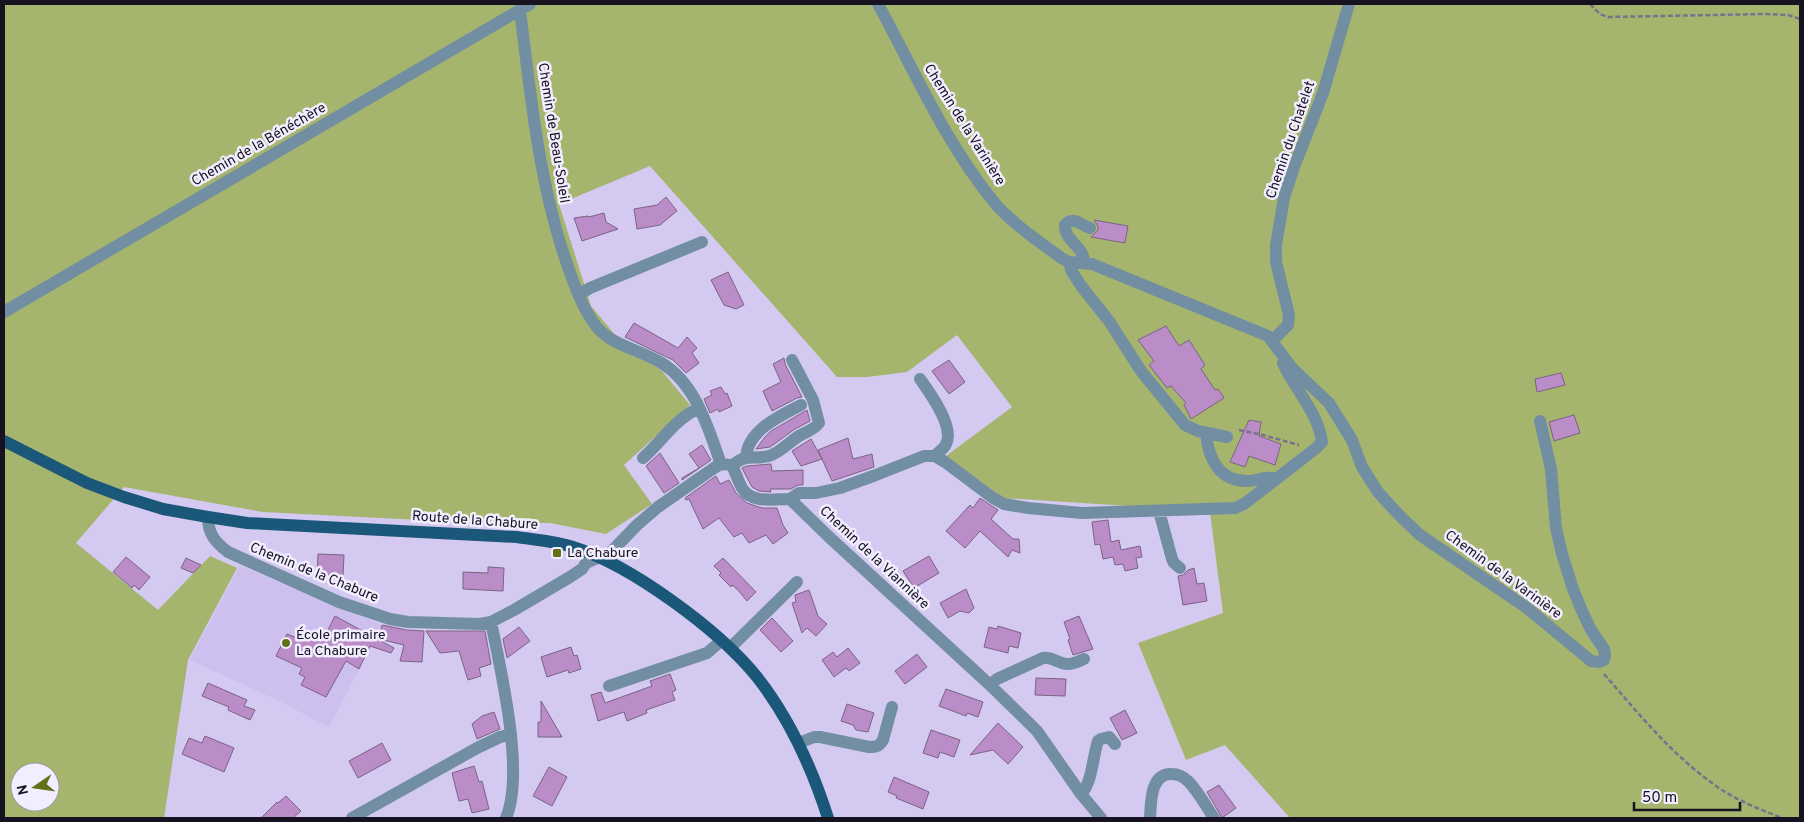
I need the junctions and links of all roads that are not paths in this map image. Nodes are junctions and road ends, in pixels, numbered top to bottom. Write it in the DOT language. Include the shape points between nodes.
graph roads {
  1 [pos="878,4"];
  2 [pos="1349,4"];
  3 [pos="525,7"];
  4 [pos="1090,228"];
  5 [pos="702,242"];
  6 [pos="1069,262"];
  7 [pos="1084,262"];
  8 [pos="579,295"];
  9 [pos="4,312"];
  10 [pos="1276,345"];
  11 [pos="792,360"];
  12 [pos="920,379"];
  13 [pos="801,405"];
  14 [pos="699,408"];
  15 [pos="1540,421"];
  16 [pos="1206,433"];
  17 [pos="1227,437"];
  18 [pos="4,441"];
  19 [pos="935,456"];
  20 [pos="746,457"];
  21 [pos="643,458"];
  22 [pos="727,465"];
  23 [pos="1275,479"];
  24 [pos="790,499"];
  25 [pos="1159,511"];
  26 [pos="208,517"];
  27 [pos="598,558"];
  28 [pos="1180,568"];
  29 [pos="797,582"];
  30 [pos="491,622"];
  31 [pos="725,644"];
  32 [pos="1084,659"];
  33 [pos="990,685"];
  34 [pos="609,686"];
  35 [pos="892,707"];
  36 [pos="510,735"];
  37 [pos="799,743"];
  38 [pos="1115,744"];
  39 [pos="1081,794"];
  40 [pos="352,818"];
  41 [pos="506,818"];
  42 [pos="826,818"];
  43 [pos="1101,818"];
  44 [pos="1150,818"];
  45 [pos="1214,818"];
  1 -- 6 [label="street, Chemin de la Varinière" via="938,117 994,203 1030,235"];
  2 -- 10 [label="street, Chemin du Chatelet" via="1323,93 1284,198 1276,262 1289,315 1288,325"];
  3 -- 8 [label="street, Chemin de Beau-Soleil" via="542,171 552,218"];
  3 -- 9 [label="street, Chemin de la Bénéchère"];
  4 -- 7 [label="street" via="1075,220 1065,225 1066,234 1081,250"];
  5 -- 8 [label="street"];
  6 -- 7 [label="street, Chemin de la Varinière"];
  6 -- 16 [label="street, Chemin de la Varinière" via="1082,287 1151,383 1185,425"];
  7 -- 10 [label="street, Chemin de la Varinière" via="1245,325"];
  8 -- 14 [label="street, Chemin de Beau-Soleil" via="604,335 666,366 691,392"];
  10 -- 15 [label="street, Chemin de la Varinière" via="1294,369 1329,403 1352,440 1362,467 1398,514 1420,535 1527,608 1591,661 1599,662 1606,655 1604,649 1579,604 1562,554 1556,528 1551,469"];
  10 -- 23 [label="street" via="1291,379 1316,418 1322,442"];
  11 -- 20 [label="street" via="810,393 819,423 775,454"];
  12 -- 19 [label="street" via="934,399 948,431 946,444"];
  13 -- 20 [label="street" via="754,436 748,444"];
  14 -- 21 [label="street" via="670,428"];
  14 -- 22 [label="street, Chemin de Beau-Soleil"];
  16 -- 17 [label="street, Chemin de la Varinière"];
  16 -- 23 [label="street" via="1218,470 1241,481"];
  18 -- 26 [label="main road, Route de la Chabure" via="87,483 124,497"];
  19 -- 24 [label="street" via="912,459 840,488 799,493"];
  19 -- 25 [label="street" via="1004,504 1082,513"];
  20 -- 22 [label="street"];
  22 -- 24 [label="street" via="748,496"];
  22 -- 27 [label="street" via="671,497 611,552"];
  23 -- 25 [label="street" via="1235,508"];
  24 -- 33 [label="street, Chemin de la Viannière"];
  25 -- 28 [label="street" via="1172,559"];
  26 -- 27 [label="main road, Route de la Chabure" via="247,523 517,537 567,546"];
  26 -- 30 [label="street, Chemin de la Chabure" via="210,534 218,545 238,558 339,602 390,619"];
  27 -- 30 [label="street, Chemin de la Chabure" via="538,597"];
  27 -- 31 [label="main road, Route de la Chabure" via="657,592"];
  29 -- 31 [label="street"];
  30 -- 36 [label="street"];
  31 -- 34 [label="street"];
  31 -- 37 [label="main road, Route de la Chabure" via="757,677"];
  32 -- 33 [label="street" via="1062,664 1043,658"];
  33 -- 39 [label="street, Chemin de la Viannière" via="1037,731"];
  35 -- 37 [label="street" via="883,740 876,747 820,736"];
  36 -- 40 [label="street" via="477,748"];
  36 -- 41 [label="street" via="512,791"];
  37 -- 42 [label="main road, Route de la Chabure" via="818,786"];
  38 -- 39 [label="street" via="1109,737 1098,741 1088,781"];
  39 -- 43 [label="street, Chemin de la Viannière"];
  44 -- 45 [label="street" via="1157,782 1162,776 1173,774 1188,781"];
}
